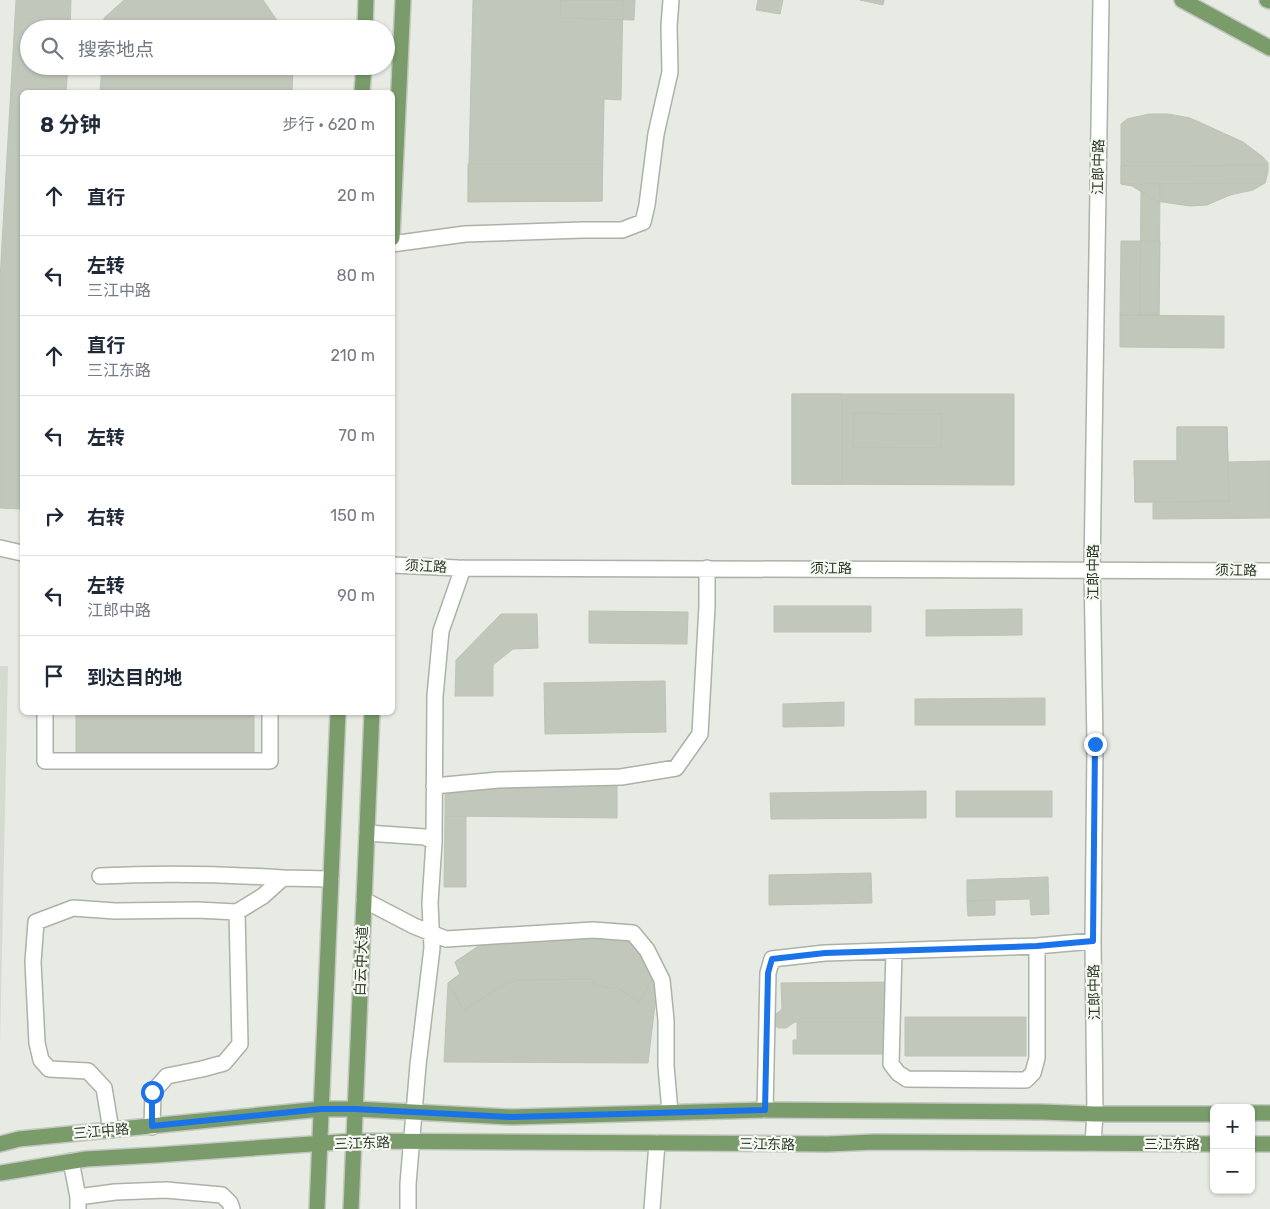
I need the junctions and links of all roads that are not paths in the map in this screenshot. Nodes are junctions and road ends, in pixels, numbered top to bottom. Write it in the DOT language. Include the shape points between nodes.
graph roads {
  1 [pos="366,0"];
  2 [pos="403,0"];
  3 [pos="671,0"];
  4 [pos="1101,0"];
  5 [pos="1182,0"];
  6 [pos="365,20"];
  7 [pos="1270,48"];
  8 [pos="363,75"];
  9 [pos="362,90"];
  10 [pos="395,173"];
  11 [pos="395,244"];
  12 [pos="0,548"];
  13 [pos="20,553"];
  14 [pos="395,565"];
  15 [pos="463,568"];
  16 [pos="707,568"];
  17 [pos="1092,569"];
  18 [pos="1270,571"];
  19 [pos="45,715"];
  20 [pos="270,715"];
  21 [pos="338,715"];
  22 [pos="372,715"];
  23 [pos="434,786"];
  24 [pos="367,833"];
  25 [pos="434,842"];
  26 [pos="100,876"];
  27 [pos="283,878"];
  28 [pos="331,879"];
  29 [pos="364,900"];
  30 [pos="237,912"];
  31 [pos="432,934"];
  32 [pos="1093,941"];
  33 [pos="1037,946"];
  34 [pos="894,951"];
  35 [pos="321,1109"];
  36 [pos="355,1109"];
  37 [pos="765,1110"];
  38 [pos="414,1112"];
  39 [pos="670,1112"];
  40 [pos="1255,1113"];
  41 [pos="1270,1113"];
  42 [pos="1095,1114"];
  43 [pos="1210,1114"];
  44 [pos="152,1126"];
  45 [pos="111,1130"];
  46 [pos="354,1141"];
  47 [pos="412,1142"];
  48 [pos="657,1143"];
  49 [pos="0,1144"];
  50 [pos="1093,1144"];
  51 [pos="1210,1144"];
  52 [pos="1255,1144"];
  53 [pos="1270,1144"];
  54 [pos="320,1145"];
  55 [pos="71,1161"];
  56 [pos="0,1173"];
  57 [pos="78,1203"];
  58 [pos="232,1209"];
  59 [pos="317,1209"];
  60 [pos="351,1209"];
  61 [pos="408,1209"];
  62 [pos="652,1209"];
  1 -- 6 [label="main road"];
  2 -- 10 [label="main road"];
  3 -- 11 [label="street" via="670,72 656,134 643,222 622,230 465,234"];
  4 -- 17 [label="street, 江郎中路"];
  5 -- 7 [label="main road"];
  8 -- 9 [label="main road"];
  12 -- 13 [label="street"];
  14 -- 15 [label="street, 须江路"];
  15 -- 16 [label="street, 须江路"];
  15 -- 23 [label="street" via="441,632"];
  16 -- 17 [label="street, 须江路"];
  16 -- 23 [label="street" via="700,734 676,768 620,778 498,780"];
  17 -- 18 [label="street, 须江路"];
  17 -- 32 [label="street, 江郎中路" via="1095,744"];
  19 -- 20 [label="street" via="45,761 270,761"];
  21 -- 28 [label="main road"];
  22 -- 24 [label="main road, 白云中大道"];
  23 -- 25 [label="street"];
  24 -- 25 [label="street" via="425,837"];
  24 -- 29 [label="main road, 白云中大道"];
  25 -- 31 [label="street" via="430,903"];
  26 -- 27 [label="street" via="154,873"];
  27 -- 28 [label="street"];
  27 -- 30 [label="street" via="263,896"];
  28 -- 35 [label="main road"];
  29 -- 31 [label="street"];
  29 -- 36 [label="main road, 白云中大道"];
  30 -- 44 [label="street" via="240,1044 224,1062 167,1076 152,1092"];
  30 -- 45 [label="street" via="73,908 36,922 34,980 37,1043 41,1060 49,1069 88,1071 104,1088"];
  31 -- 38 [label="street"];
  31 -- 39 [label="street" via="446,938 593,930 632,933 647,950 662,980"];
  32 -- 33 [label="street"];
  32 -- 42 [label="street, 江郎中路"];
  33 -- 34 [label="street"];
  33 -- 34 [label="street" via="1037,1058 1033,1073 1026,1080 907,1079 898,1073 891,1064"];
  34 -- 37 [label="street" via="825,953 772,959 768,973"];
  35 -- 36 [label="main road"];
  35 -- 44 [label="main road, 三江中路"];
  35 -- 54 [label="main road"];
  36 -- 38 [label="main road"];
  36 -- 46 [label="main road, 白云中大道"];
  37 -- 39 [label="main road"];
  37 -- 42 [label="main road"];
  38 -- 39 [label="main road" via="512,1117"];
  38 -- 47 [label="street"];
  40 -- 41 [label="main road"];
  42 -- 43 [label="main road"];
  42 -- 50 [label="street, 江郎中路"];
  44 -- 45 [label="main road, 三江中路"];
  45 -- 49 [label="main road, 三江中路" via="19,1139"];
  46 -- 47 [label="main road, 三江东路"];
  46 -- 54 [label="main road, 三江东路"];
  46 -- 60 [label="main road, 白云中大道"];
  47 -- 48 [label="main road, 三江东路"];
  47 -- 61 [label="street"];
  48 -- 50 [label="main road, 三江东路"];
  48 -- 62 [label="street"];
  50 -- 51 [label="main road, 三江东路"];
  52 -- 53 [label="main road"];
  54 -- 55 [label="main road, 三江中路"];
  54 -- 59 [label="main road"];
  55 -- 56 [label="main road, 三江中路"];
  55 -- 57 [label="street"];
  57 -- 58 [label="street" via="115,1192 166,1190 222,1195"];
}
